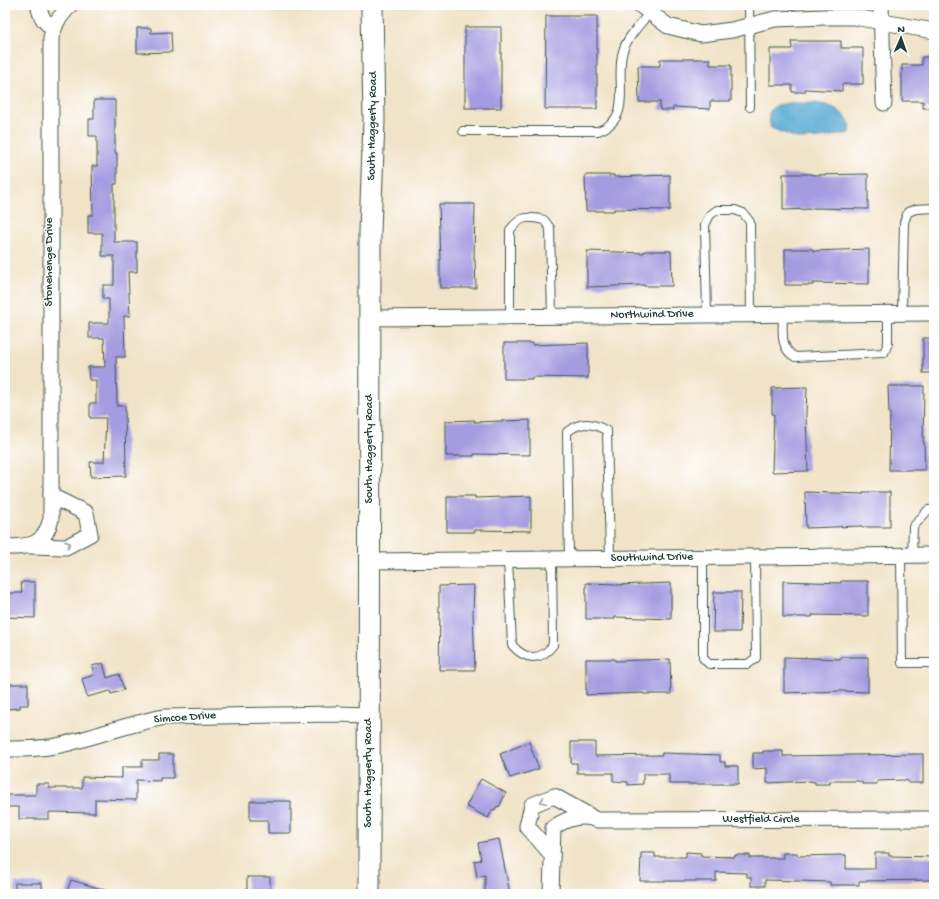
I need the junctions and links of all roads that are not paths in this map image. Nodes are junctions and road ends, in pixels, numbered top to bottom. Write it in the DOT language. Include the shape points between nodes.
graph roads {
  1 [pos="39,5"];
  2 [pos="70,5"];
  3 [pos="372,5"];
  4 [pos="749,5"];
  5 [pos="881,5"];
  6 [pos="645,9"];
  7 [pos="882,22"];
  8 [pos="750,26"];
  9 [pos="53,29"];
  10 [pos="934,32"];
  11 [pos="884,103"];
  12 [pos="750,107"];
  13 [pos="463,131"];
  14 [pos="934,208"];
  15 [pos="895,313"];
  16 [pos="934,313"];
  17 [pos="751,314"];
  18 [pos="783,314"];
  19 [pos="707,315"];
  20 [pos="510,316"];
  21 [pos="552,316"];
  22 [pos="370,318"];
  23 [pos="51,496"];
  24 [pos="934,510"];
  25 [pos="30,546"];
  26 [pos="5,547"];
  27 [pos="907,555"];
  28 [pos="934,555"];
  29 [pos="703,557"];
  30 [pos="755,557"];
  31 [pos="610,558"];
  32 [pos="552,559"];
  33 [pos="569,559"];
  34 [pos="508,560"];
  35 [pos="370,561"];
  36 [pos="934,663"];
  37 [pos="369,716"];
  38 [pos="5,749"];
  39 [pos="590,816"];
  40 [pos="934,819"];
  41 [pos="552,855"];
  42 [pos="369,894"];
  43 [pos="551,894"];
  1 -- 9 [label="street" via="42,17"];
  2 -- 9 [label="street, Stonehenge Drive"];
  3 -- 22 [label="main road, South Haggerty Road" via="374,120"];
  4 -- 8 [label="lane"];
  5 -- 7 [label="street"];
  6 -- 8 [label="street" via="668,26 701,34"];
  6 -- 13 [label="lane" via="623,49 620,67 620,110 615,122 607,128 598,131"];
  7 -- 8 [label="street" via="854,17 795,17"];
  7 -- 10 [label="street"];
  7 -- 11 [label="street"];
  8 -- 12 [label="lane"];
  9 -- 23 [label="street, Stonehenge Drive" via="50,238"];
  14 -- 15 [label="lane" via="908,212 904,222"];
  15 -- 16 [label="street, Northwind Drive"];
  15 -- 18 [label="street, Northwind Drive"];
  15 -- 18 [label="lane" via="884,353 795,357 788,353 783,344"];
  17 -- 18 [label="street, Northwind Drive"];
  17 -- 19 [label="street, Northwind Drive"];
  17 -- 19 [label="lane" via="750,222 735,210 718,210 710,215 705,225"];
  19 -- 21 [label="street, Northwind Drive"];
  20 -- 21 [label="street, Northwind Drive"];
  20 -- 21 [label="lane" via="510,230 518,220 530,217 544,220 550,228"];
  20 -- 22 [label="street, Northwind Drive"];
  22 -- 35 [label="main road, South Haggerty Road"];
  23 -- 25 [label="street, Stonehenge Drive" via="51,519 48,529 40,540"];
  25 -- 23 [label="street, one-way" via="66,547 90,534 86,513"];
  24 -- 27 [label="lane" via="928,510 913,527"];
  25 -- 26 [label="street"];
  27 -- 28 [label="street, Southwind Drive"];
  27 -- 30 [label="street, Southwind Drive"];
  27 -- 36 [label="lane" via="902,663"];
  29 -- 30 [label="street, Southwind Drive"];
  29 -- 30 [label="lane" via="703,658 709,664 748,664 756,658"];
  29 -- 31 [label="street, Southwind Drive"];
  31 -- 33 [label="street, Southwind Drive"];
  31 -- 33 [label="lane" via="607,430 597,425 577,424 567,432"];
  32 -- 33 [label="street, Southwind Drive"];
  32 -- 34 [label="street, Southwind Drive"];
  32 -- 34 [label="lane" via="553,645 548,652 538,657 520,654 512,645"];
  34 -- 35 [label="street, Southwind Drive"];
  35 -- 37 [label="main road, South Haggerty Road"];
  37 -- 38 [label="street, Simcoe Drive" via="336,714 165,717 60,745 36,749"];
  37 -- 42 [label="main road, South Haggerty Road"];
  39 -- 40 [label="street, Westfield Circle" via="597,820"];
  39 -- 41 [label="street, Westfield Circle" via="563,820 553,828"];
  39 -- 41 [label="street, Westfield Circle, one-way" via="554,796 532,805 527,826"];
  41 -- 43 [label="street, Westfield Circle"];
}
